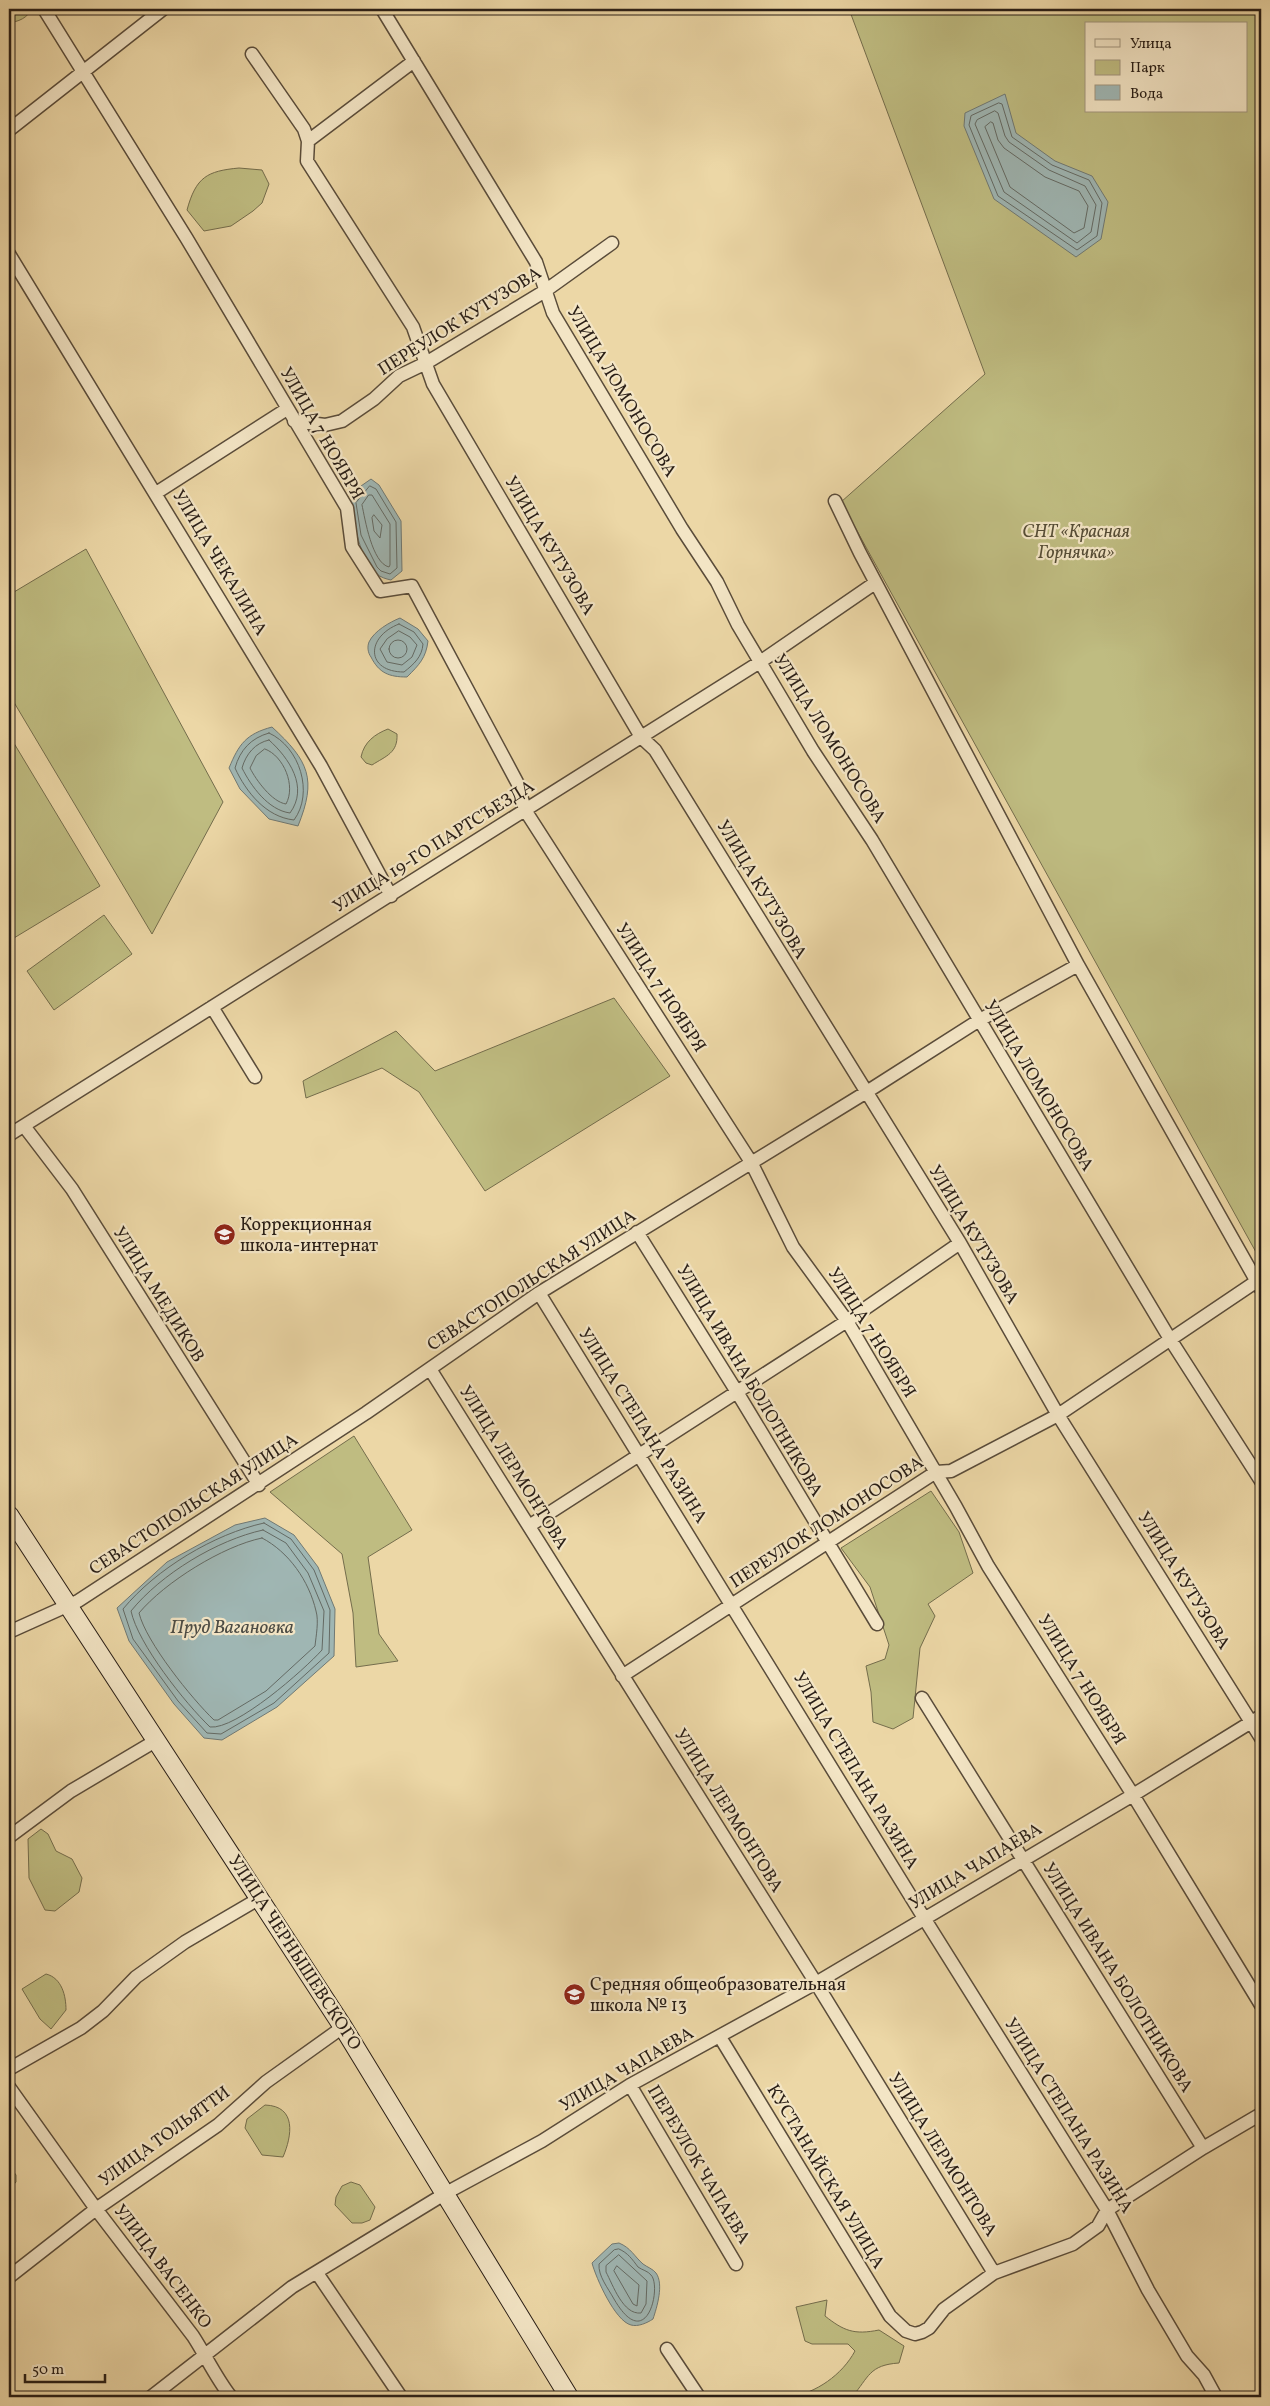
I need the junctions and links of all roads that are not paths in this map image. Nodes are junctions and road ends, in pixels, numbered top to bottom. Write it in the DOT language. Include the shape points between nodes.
graph roads {
  1 [pos="44,9"];
  2 [pos="163,9"];
  3 [pos="382,9"];
  4 [pos="252,54"];
  5 [pos="414,61"];
  6 [pos="85,72"];
  7 [pos="9,130"];
  8 [pos="308,141"];
  9 [pos="612,243"];
  10 [pos="9,254"];
  11 [pos="545,291"];
  12 [pos="426,363"];
  13 [pos="287,409"];
  14 [pos="294,421"];
  15 [pos="156,493"];
  16 [pos="836,500"];
  17 [pos="875,583"];
  18 [pos="760,662"];
  19 [pos="641,737"];
  20 [pos="524,810"];
  21 [pos="391,896"];
  22 [pos="1078,965"];
  23 [pos="212,1007"];
  24 [pos="978,1021"];
  25 [pos="255,1078"];
  26 [pos="865,1093"];
  27 [pos="24,1126"];
  28 [pos="9,1135"];
  29 [pos="751,1162"];
  30 [pos="637,1232"];
  31 [pos="960,1243"];
  32 [pos="1259,1285"];
  33 [pos="539,1293"];
  34 [pos="846,1321"];
  35 [pos="1170,1339"];
  36 [pos="430,1369"];
  37 [pos="737,1392"];
  38 [pos="1058,1415"];
  39 [pos="639,1455"];
  40 [pos="936,1472"];
  41 [pos="1261,1481"];
  42 [pos="259,1485"];
  43 [pos="9,1515"];
  44 [pos="529,1526"];
  45 [pos="827,1543"];
  46 [pos="732,1604"];
  47 [pos="70,1606"];
  48 [pos="877,1624"];
  49 [pos="9,1632"];
  50 [pos="622,1676"];
  51 [pos="922,1698"];
  52 [pos="1257,1719"];
  53 [pos="1261,1738"];
  54 [pos="157,1740"];
  55 [pos="1133,1795"];
  56 [pos="9,1837"];
  57 [pos="1022,1859"];
  58 [pos="260,1898"];
  59 [pos="924,1918"];
  60 [pos="816,1983"];
  61 [pos="1261,2005"];
  62 [pos="343,2027"];
  63 [pos="720,2037"];
  64 [pos="9,2069"];
  65 [pos="630,2085"];
  66 [pos="9,2087"];
  67 [pos="1261,2114"];
  68 [pos="1203,2148"];
  69 [pos="446,2193"];
  70 [pos="96,2209"];
  71 [pos="1107,2210"];
  72 [pos="736,2264"];
  73 [pos="317,2273"];
  74 [pos="994,2273"];
  75 [pos="9,2277"];
  76 [pos="667,2349"];
  77 [pos="206,2356"];
  78 [pos="151,2397"];
  79 [pos="232,2397"];
  80 [pos="402,2397"];
  81 [pos="569,2397"];
  82 [pos="699,2397"];
  83 [pos="1216,2397"];
  1 -- 6 [label="street, УЛИЦА 7 НОЯБРЯ"];
  2 -- 6 [label="street"];
  3 -- 5 [label="street, УЛИЦА ЛОМОНОСОВА"];
  4 -- 8 [label="street, УЛИЦА КУТУЗОВА" via="304,129"];
  5 -- 8 [label="street"];
  5 -- 11 [label="street, УЛИЦА ЛОМОНОСОВА" via="536,262"];
  6 -- 7 [label="street"];
  6 -- 13 [label="street, УЛИЦА 7 НОЯБРЯ"];
  8 -- 12 [label="street, УЛИЦА КУТУЗОВА" via="307,161 413,327"];
  9 -- 11 [label="street, ПЕРЕУЛОК КУТУЗОВА"];
  10 -- 15 [label="street, УЛИЦА ЧЕКАЛИНА"];
  11 -- 12 [label="street, ПЕРЕУЛОК КУТУЗОВА"];
  11 -- 18 [label="street, УЛИЦА ЛОМОНОСОВА" via="553,313 717,582"];
  12 -- 14 [label="street, ПЕРЕУЛОК КУТУЗОВА" via="399,376 374,399 342,420 325,426"];
  12 -- 19 [label="street, УЛИЦА КУТУЗОВА" via="433,384"];
  13 -- 14 [label="street, УЛИЦА 7 НОЯБРЯ"];
  13 -- 15 [label="street"];
  14 -- 20 [label="street, УЛИЦА 7 НОЯБРЯ" via="347,508 352,547 380,591 412,586 518,784"];
  15 -- 21 [label="street, УЛИЦА ЧЕКАЛИНА" via="321,766"];
  16 -- 17 [label="street"];
  17 -- 18 [label="street, УЛИЦА 19-ГО ПАРТСЪЕЗДА"];
  17 -- 22 [label="street"];
  18 -- 19 [label="street, УЛИЦА 19-ГО ПАРТСЪЕЗДА"];
  18 -- 24 [label="street, УЛИЦА ЛОМОНОСОВА" via="813,751 872,840"];
  19 -- 20 [label="street, УЛИЦА 19-ГО ПАРТСЪЕЗДА"];
  19 -- 26 [label="street, УЛИЦА КУТУЗОВА" via="655,750"];
  20 -- 21 [label="street, УЛИЦА 19-ГО ПАРТСЪЕЗДА"];
  20 -- 29 [label="street, УЛИЦА 7 НОЯБРЯ"];
  21 -- 23 [label="street, УЛИЦА 19-ГО ПАРТСЪЕЗДА"];
  22 -- 24 [label="street, СЕВАСТОПОЛЬСКАЯ УЛИЦА"];
  22 -- 32 [label="street"];
  23 -- 25 [label="street"];
  23 -- 27 [label="street, УЛИЦА 19-ГО ПАРТСЪЕЗДА"];
  24 -- 26 [label="street, СЕВАСТОПОЛЬСКАЯ УЛИЦА"];
  24 -- 35 [label="street, УЛИЦА ЛОМОНОСОВА"];
  26 -- 29 [label="street, СЕВАСТОПОЛЬСКАЯ УЛИЦА"];
  26 -- 31 [label="street, УЛИЦА КУТУЗОВА"];
  27 -- 28 [label="street, УЛИЦА 19-ГО ПАРТСЪЕЗДА"];
  27 -- 42 [label="street, УЛИЦА МЕДИКОВ" via="72,1189"];
  29 -- 30 [label="street, СЕВАСТОПОЛЬСКАЯ УЛИЦА"];
  29 -- 34 [label="street, УЛИЦА 7 НОЯБРЯ" via="793,1247"];
  30 -- 33 [label="street, СЕВАСТОПОЛЬСКАЯ УЛИЦА"];
  30 -- 37 [label="street, УЛИЦА ИВАНА БОЛОТНИКОВА"];
  31 -- 34 [label="street"];
  31 -- 38 [label="street, УЛИЦА КУТУЗОВА"];
  32 -- 35 [label="street, ПЕРЕУЛОК ЛОМОНОСОВА"];
  33 -- 36 [label="street, СЕВАСТОПОЛЬСКАЯ УЛИЦА"];
  33 -- 39 [label="street, УЛИЦА СТЕПАНА РАЗИНА"];
  34 -- 37 [label="street"];
  34 -- 40 [label="street, УЛИЦА 7 НОЯБРЯ"];
  35 -- 38 [label="street, ПЕРЕУЛОК ЛОМОНОСОВА"];
  35 -- 41 [label="street, УЛИЦА ЛОМОНОСОВА"];
  36 -- 42 [label="street, СЕВАСТОПОЛЬСКАЯ УЛИЦА"];
  36 -- 44 [label="street, УЛИЦА ЛЕРМОНТОВА"];
  37 -- 39 [label="street"];
  37 -- 45 [label="street, УЛИЦА ИВАНА БОЛОТНИКОВА"];
  38 -- 40 [label="street, ПЕРЕУЛОК ЛОМОНОСОВА" via="951,1471"];
  38 -- 52 [label="street, УЛИЦА КУТУЗОВА"];
  39 -- 44 [label="street"];
  39 -- 46 [label="street, УЛИЦА СТЕПАНА РАЗИНА"];
  40 -- 45 [label="street, ПЕРЕУЛОК ЛОМОНОСОВА"];
  40 -- 55 [label="street, УЛИЦА 7 НОЯБРЯ" via="988,1566"];
  42 -- 47 [label="street, СЕВАСТОПОЛЬСКАЯ УЛИЦА"];
  43 -- 47 [label="street, УЛИЦА ЧЕРНЫШЕВСКОГО"];
  44 -- 50 [label="street, УЛИЦА ЛЕРМОНТОВА"];
  45 -- 46 [label="street, ПЕРЕУЛОК ЛОМОНОСОВА"];
  45 -- 48 [label="street, УЛИЦА ИВАНА БОЛОТНИКОВА"];
  46 -- 50 [label="street, ПЕРЕУЛОК ЛОМОНОСОВА"];
  46 -- 59 [label="street, УЛИЦА СТЕПАНА РАЗИНА"];
  47 -- 49 [label="street, СЕВАСТОПОЛЬСКАЯ УЛИЦА"];
  47 -- 54 [label="street, УЛИЦА ЧЕРНЫШЕВСКОГО"];
  50 -- 60 [label="street, УЛИЦА ЛЕРМОНТОВА"];
  51 -- 57 [label="street, УЛИЦА ИВАНА БОЛОТНИКОВА"];
  52 -- 53 [label="street, УЛИЦА КУТУЗОВА"];
  52 -- 55 [label="street, УЛИЦА ЧАПАЕВА"];
  54 -- 56 [label="street" via="71,1791"];
  54 -- 58 [label="street, УЛИЦА ЧЕРНЫШЕВСКОГО"];
  55 -- 57 [label="street, УЛИЦА ЧАПАЕВА"];
  55 -- 61 [label="street, УЛИЦА 7 НОЯБРЯ"];
  57 -- 59 [label="street, УЛИЦА ЧАПАЕВА"];
  57 -- 68 [label="street, УЛИЦА ИВАНА БОЛОТНИКОВА"];
  58 -- 62 [label="street, УЛИЦА ЧЕРНЫШЕВСКОГО"];
  58 -- 64 [label="street" via="136,1977 81,2028"];
  59 -- 60 [label="street, УЛИЦА ЧАПАЕВА"];
  59 -- 71 [label="street, УЛИЦА СТЕПАНА РАЗИНА"];
  60 -- 63 [label="street, УЛИЦА ЧАПАЕВА"];
  60 -- 74 [label="street, УЛИЦА ЛЕРМОНТОВА"];
  62 -- 69 [label="street, УЛИЦА ЧЕРНЫШЕВСКОГО"];
  62 -- 70 [label="street, УЛИЦА ТОЛЬЯТТИ" via="266,2082 218,2125"];
  63 -- 65 [label="street, УЛИЦА ЧАПАЕВА"];
  63 -- 74 [label="street, КУСТАНАЙСКАЯ УЛИЦА" via="890,2316 906,2332 915,2334 929,2328 944,2309"];
  65 -- 69 [label="street, УЛИЦА ЧАПАЕВА" via="542,2141"];
  65 -- 72 [label="street, ПЕРЕУЛОК ЧАПАЕВА"];
  66 -- 70 [label="street, УЛИЦА ВАСЕНКО"];
  67 -- 68 [label="street"];
  68 -- 71 [label="street"];
  69 -- 73 [label="street, УЛИЦА ЧАПАЕВА"];
  69 -- 81 [label="street, УЛИЦА ЧЕРНЫШЕВСКОГО"];
  70 -- 75 [label="street, УЛИЦА ТОЛЬЯТТИ"];
  70 -- 77 [label="street, УЛИЦА ВАСЕНКО"];
  71 -- 74 [label="street" via="1098,2226 1073,2244"];
  71 -- 83 [label="street, УЛИЦА СТЕПАНА РАЗИНА" via="1148,2290"];
  73 -- 77 [label="street, УЛИЦА ЧАПАЕВА" via="292,2287"];
  73 -- 80 [label="street"];
  76 -- 82 [label="street"];
  77 -- 78 [label="street, УЛИЦА ЧАПАЕВА"];
  77 -- 79 [label="street, УЛИЦА ВАСЕНКО" via="218,2380"];
}
